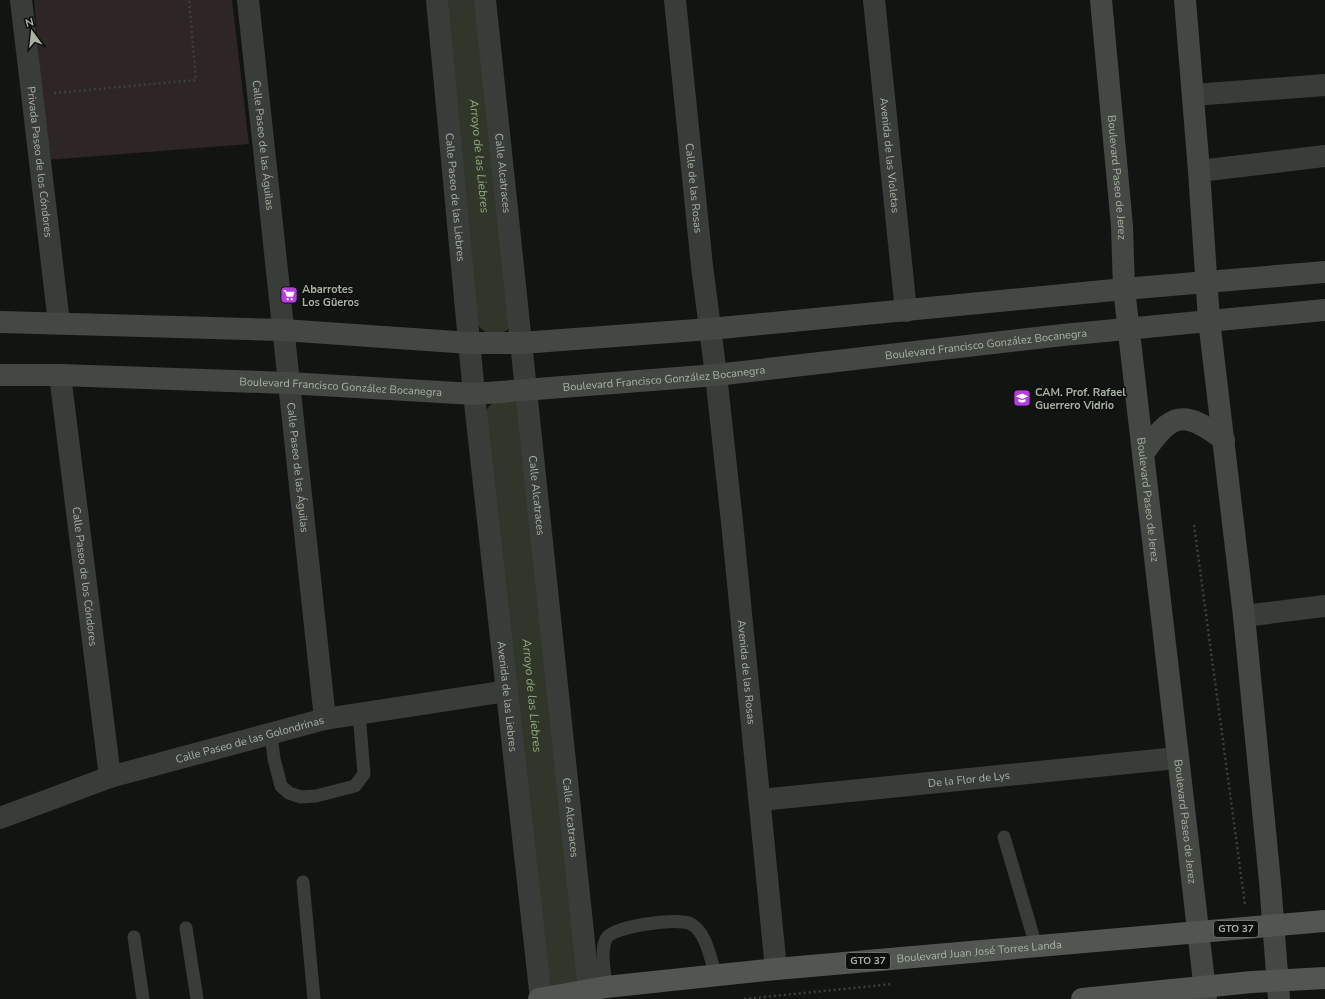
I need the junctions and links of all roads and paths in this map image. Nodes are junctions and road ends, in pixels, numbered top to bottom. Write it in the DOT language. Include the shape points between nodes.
graph roads {
  1 [pos="21,0"];
  2 [pos="189,0"];
  3 [pos="248,0"];
  4 [pos="437,0"];
  5 [pos="485,0"];
  6 [pos="675,0"];
  7 [pos="874,0"];
  8 [pos="1101,0"];
  9 [pos="1185,0"];
  10 [pos="1325,85"];
  11 [pos="32,95"];
  12 [pos="1193,95"];
  13 [pos="1325,156"];
  14 [pos="1199,171"];
  15 [pos="1325,272"];
  16 [pos="1206,282"];
  17 [pos="1124,288"];
  18 [pos="1325,310"];
  19 [pos="906,311"];
  20 [pos="1209,320"];
  21 [pos="0,322"];
  22 [pos="59,323"];
  23 [pos="710,329"];
  24 [pos="1129,329"];
  25 [pos="283,330"];
  26 [pos="470,343"];
  27 [pos="521,344"];
  28 [pos="0,375"];
  29 [pos="60,375"];
  30 [pos="716,375"];
  31 [pos="288,383"];
  32 [pos="526,391"];
  33 [pos="474,394"];
  34 [pos="1224,440"];
  35 [pos="1143,454"];
  36 [pos="1194,525"];
  37 [pos="1325,606"];
  38 [pos="1244,616"];
  39 [pos="507,690"];
  40 [pos="359,714"];
  41 [pos="325,719"];
  42 [pos="271,735"];
  43 [pos="1178,758"];
  44 [pos="110,777"];
  45 [pos="761,800"];
  46 [pos="0,818"];
  47 [pos="1004,837"];
  48 [pos="303,882"];
  49 [pos="1325,921"];
  50 [pos="1273,927"];
  51 [pos="186,928"];
  52 [pos="1248,928"];
  53 [pos="1198,933"];
  54 [pos="134,937"];
  55 [pos="1036,946"];
  56 [pos="776,969"];
  57 [pos="716,975"];
  58 [pos="1325,978"];
  59 [pos="598,989"];
  60 [pos="1278,990"];
  61 [pos="1206,993"];
  62 [pos="143,999"];
  63 [pos="197,999"];
  64 [pos="314,999"];
  65 [pos="540,999"];
  66 [pos="1082,999"];
  1 -- 11 [label="street, Privada Paseo de los Cóndores"];
  2 -- 11 [label="path" via="196,80"];
  3 -- 25 [label="street, Calle Paseo de las Águilas"];
  4 -- 26 [label="street, Calle Paseo de las Liebres"];
  5 -- 27 [label="street, Calle Alcatraces"];
  6 -- 23 [label="street, Calle de las Rosas"];
  7 -- 19 [label="street, Avenida de las Violetas"];
  8 -- 17 [label="main road, Boulevard Paseo de Jerez" via="1122,226"];
  9 -- 12 [label="main road"];
  10 -- 12 [label="street"];
  11 -- 22 [label="street, Privada Paseo de los Cóndores"];
  12 -- 14 [label="main road"];
  13 -- 14 [label="street"];
  14 -- 16 [label="main road"];
  15 -- 16 [label="main road"];
  16 -- 17 [label="main road"];
  16 -- 20 [label="main road"];
  17 -- 19 [label="main road"];
  17 -- 24 [label="main road, Boulevard Paseo de Jerez"];
  18 -- 20 [label="main road, Boulevard Francisco González Bocanegra"];
  19 -- 23 [label="main road"];
  20 -- 24 [label="main road, Boulevard Francisco González Bocanegra"];
  20 -- 34 [label="main road"];
  21 -- 22 [label="main road"];
  22 -- 25 [label="main road"];
  23 -- 27 [label="main road"];
  23 -- 30 [label="street, Calle de las Rosas"];
  24 -- 30 [label="main road, Boulevard Francisco González Bocanegra"];
  24 -- 35 [label="main road, Boulevard Paseo de Jerez"];
  25 -- 26 [label="main road"];
  25 -- 31 [label="street, Calle Paseo de las Águilas"];
  26 -- 27 [label="main road"];
  26 -- 33 [label="street, Calle Paseo de las Liebres"];
  27 -- 32 [label="street, Calle Alcatraces"];
  28 -- 29 [label="main road, Boulevard Francisco González Bocanegra"];
  29 -- 31 [label="main road, Boulevard Francisco González Bocanegra"];
  29 -- 44 [label="street, Calle Paseo de los Cóndores"];
  30 -- 32 [label="main road, Boulevard Francisco González Bocanegra"];
  30 -- 45 [label="street, Avenida de las Rosas"];
  31 -- 33 [label="main road, Boulevard Francisco González Bocanegra"];
  31 -- 41 [label="street, Calle Paseo de las Águilas"];
  32 -- 33 [label="main road, Boulevard Francisco González Bocanegra"];
  32 -- 59 [label="street, Calle Alcatraces"];
  33 -- 39 [label="street, Avenida de las Liebres"];
  34 -- 35 [label="main road" via="1195,420 1171,421 1163,427"];
  34 -- 38 [label="main road"];
  35 -- 43 [label="main road, Boulevard Paseo de Jerez"];
  36 -- 52 [label="path"];
  37 -- 38 [label="street"];
  38 -- 50 [label="main road"];
  39 -- 40 [label="street, Calle Paseo de las Golondrinas"];
  39 -- 65 [label="street, Avenida de las Liebres"];
  40 -- 41 [label="street, Calle Paseo de las Golondrinas"];
  40 -- 42 [label="lane" via="364,774 355,786 316,796 301,797 289,793 281,786"];
  41 -- 42 [label="street, Calle Paseo de las Golondrinas"];
  42 -- 44 [label="street, Calle Paseo de las Golondrinas"];
  43 -- 45 [label="street, De la Flor de Lys"];
  43 -- 53 [label="main road, Boulevard Paseo de Jerez"];
  44 -- 46 [label="street, Calle Paseo de las Golondrinas"];
  45 -- 56 [label="street, Avenida de las Rosas"];
  47 -- 55 [label="lane"];
  48 -- 64 [label="lane"];
  49 -- 50 [label="main road, Boulevard Juan José Torres Landa / GTO 37"];
  50 -- 52 [label="main road, Boulevard Juan José Torres Landa / GTO 37"];
  50 -- 60 [label="main road"];
  51 -- 63 [label="lane"];
  52 -- 53 [label="main road, Boulevard Juan José Torres Landa / GTO 37"];
  53 -- 55 [label="main road, Boulevard Juan José Torres Landa / GTO 37"];
  53 -- 61 [label="main road, Boulevard Paseo de Jerez"];
  54 -- 62 [label="lane"];
  55 -- 56 [label="main road, Boulevard Juan José Torres Landa / GTO 37"];
  56 -- 57 [label="main road, Boulevard Juan José Torres Landa / GTO 37"];
  57 -- 59 [label="main road, Boulevard Juan José Torres Landa / GTO 37"];
  57 -- 59 [label="lane" via="698,931 690,924 679,921 614,931 606,938"];
  58 -- 60 [label="main road"];
  59 -- 65 [label="main road, Boulevard Juan José Torres Landa / GTO 37"];
  60 -- 61 [label="main road"];
  61 -- 66 [label="main road"];
}
